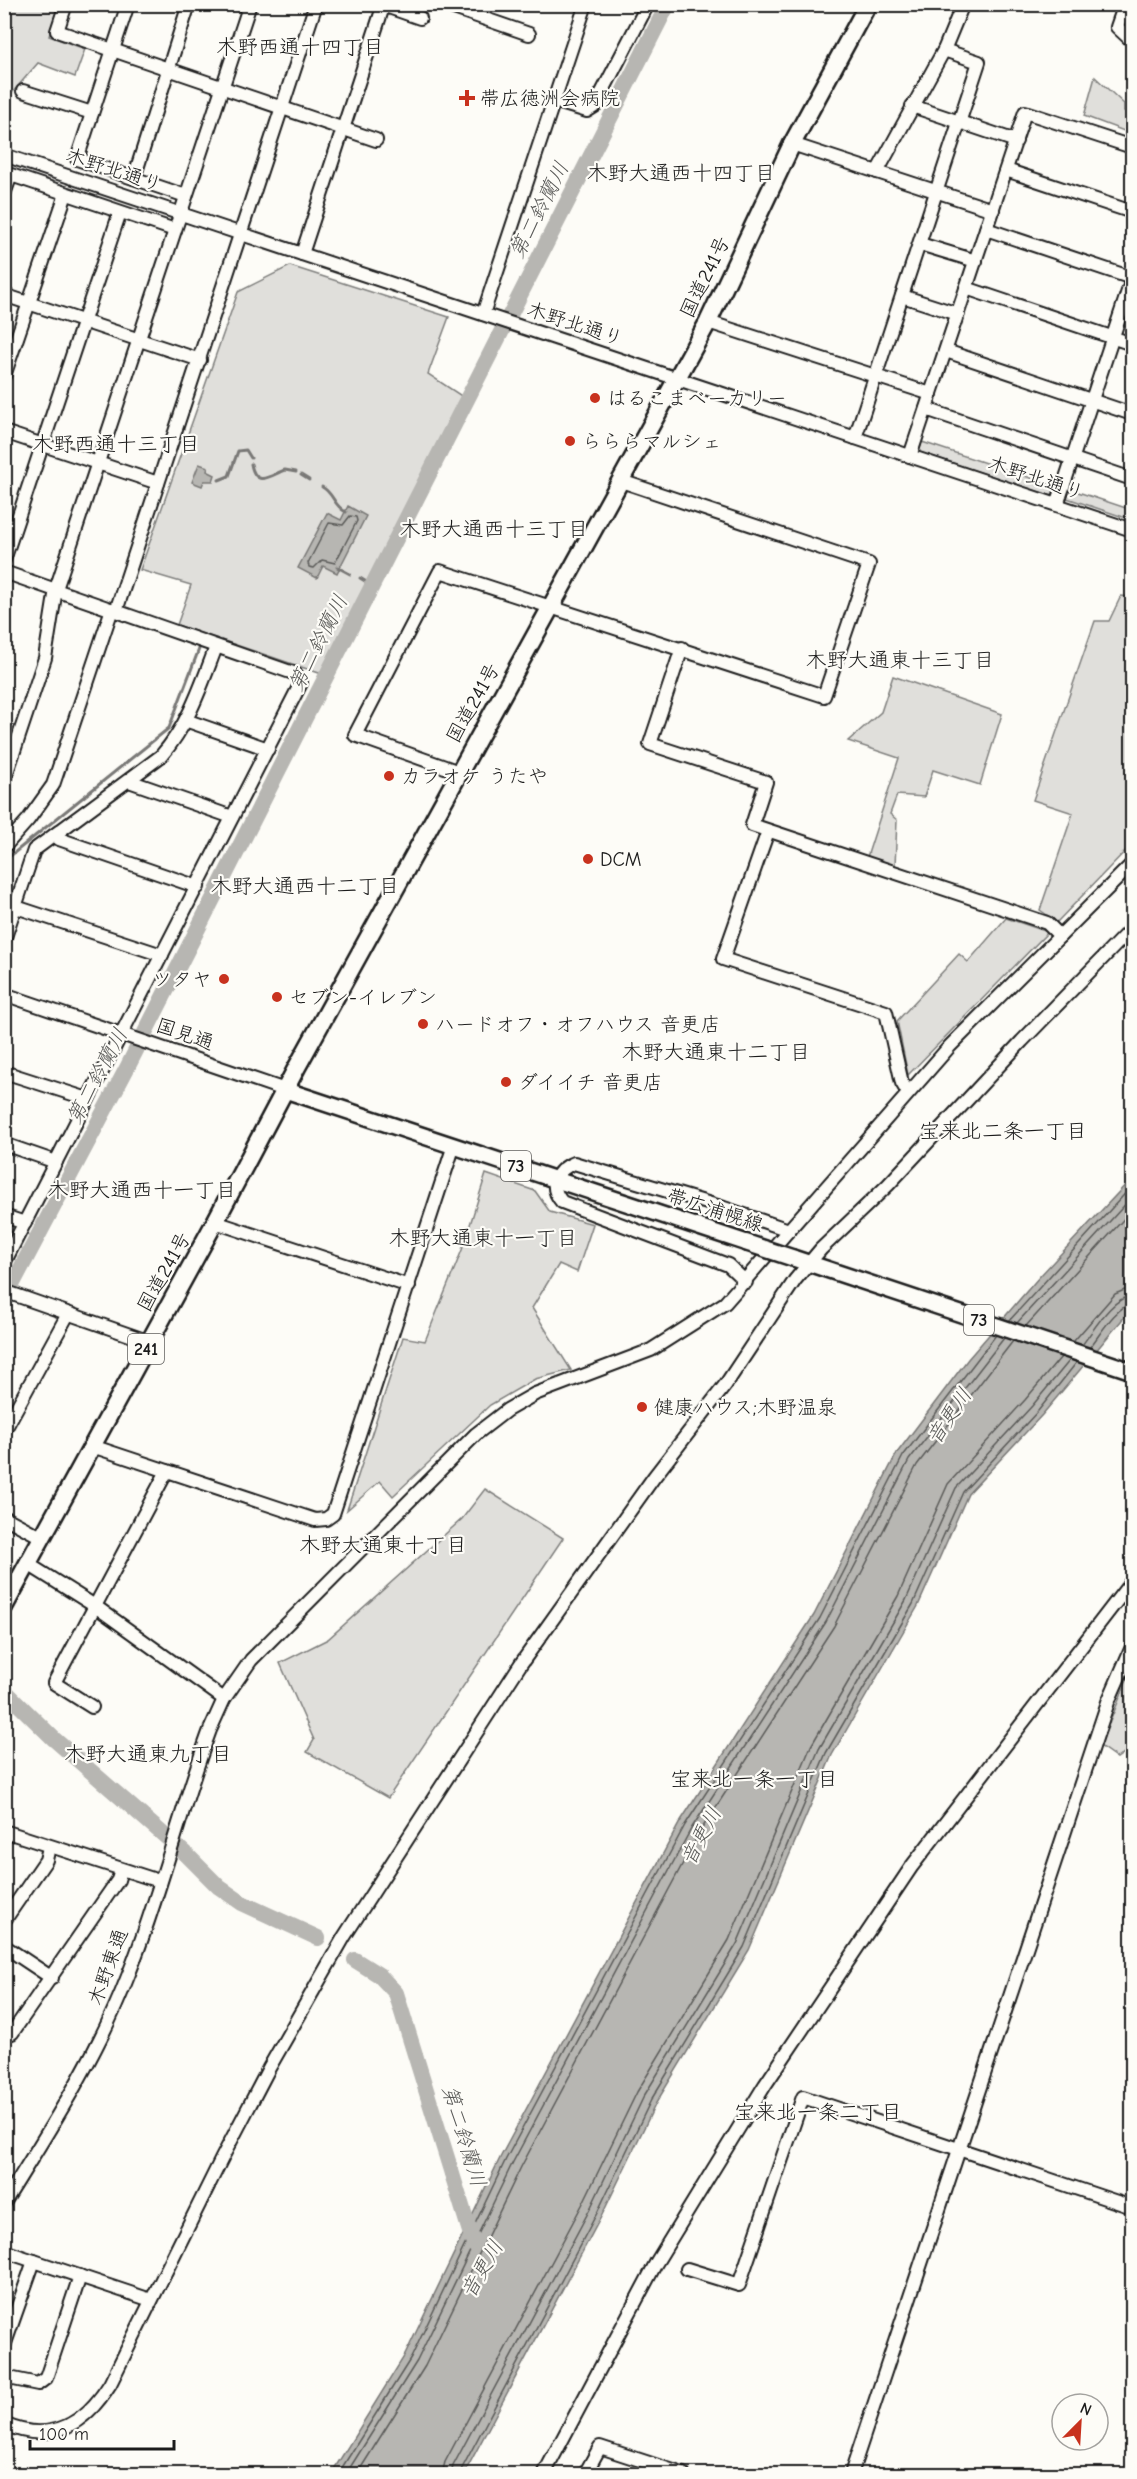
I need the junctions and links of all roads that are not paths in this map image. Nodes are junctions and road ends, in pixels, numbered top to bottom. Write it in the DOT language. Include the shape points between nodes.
graph roads {
  1 [pos="66,4"];
  2 [pos="128,4"];
  3 [pos="189,4"];
  4 [pos="250,4"];
  5 [pos="316,4"];
  6 [pos="442,4"];
  7 [pos="586,4"];
  8 [pos="648,4"];
  9 [pos="868,4"];
  10 [pos="963,4"];
  11 [pos="1125,4"];
  12 [pos="383,5"];
  13 [pos="420,18"];
  14 [pos="529,34"];
  15 [pos="1132,41"];
  16 [pos="944,50"];
  17 [pos="112,52"];
  18 [pos="167,70"];
  19 [pos="223,89"];
  20 [pos="23,91"];
  21 [pos="554,101"];
  22 [pos="912,106"];
  23 [pos="281,108"];
  24 [pos="92,113"];
  25 [pos="959,122"];
  26 [pos="342,129"];
  27 [pos="376,140"];
  28 [pos="1016,141"];
  29 [pos="792,144"];
  30 [pos="1132,147"];
  31 [pos="4,155"];
  32 [pos="1006,170"];
  33 [pos="877,172"];
  34 [pos="134,178"];
  35 [pos="937,192"];
  36 [pos="4,194"];
  37 [pos="66,194"];
  38 [pos="186,196"];
  39 [pos="993,210"];
  40 [pos="120,212"];
  41 [pos="1132,212"];
  42 [pos="180,213"];
  43 [pos="986,229"];
  44 [pos="175,231"];
  45 [pos="241,233"];
  46 [pos="920,244"];
  47 [pos="302,254"];
  48 [pos="976,261"];
  49 [pos="1132,279"];
  50 [pos="966,288"];
  51 [pos="4,295"];
  52 [pos="902,296"];
  53 [pos="28,303"];
  54 [pos="483,314"];
  55 [pos="958,314"];
  56 [pos="708,321"];
  57 [pos="83,322"];
  58 [pos="1113,338"];
  59 [pos="141,340"];
  60 [pos="1132,345"];
  61 [pos="946,351"];
  62 [pos="200,360"];
  63 [pos="4,376"];
  64 [pos="876,377"];
  65 [pos="676,379"];
  66 [pos="932,394"];
  67 [pos="1092,400"];
  68 [pos="926,409"];
  69 [pos="1132,414"];
  70 [pos="4,432"];
  71 [pos="855,438"];
  72 [pos="42,445"];
  73 [pos="910,456"];
  74 [pos="1072,458"];
  75 [pos="99,463"];
  76 [pos="1132,479"];
  77 [pos="621,481"];
  78 [pos="158,483"];
  79 [pos="1057,505"];
  80 [pos="1132,530"];
  81 [pos="4,560"];
  82 [pos="4,572"];
  83 [pos="56,589"];
  84 [pos="550,607"];
  85 [pos="114,610"];
  86 [pos="216,647"];
  87 [pos="682,648"];
  88 [pos="188,721"];
  89 [pos="268,749"];
  90 [pos="459,772"];
  91 [pos="4,781"];
  92 [pos="129,781"];
  93 [pos="232,817"];
  94 [pos="768,831"];
  95 [pos="55,835"];
  96 [pos="4,847"];
  97 [pos="1132,864"];
  98 [pos="198,887"];
  99 [pos="16,907"];
  100 [pos="1132,928"];
  101 [pos="1060,936"];
  102 [pos="4,940"];
  103 [pos="162,955"];
  104 [pos="4,994"];
  105 [pos="127,1036"];
  106 [pos="4,1072"];
  107 [pos="285,1090"];
  108 [pos="908,1093"];
  109 [pos="88,1099"];
  110 [pos="4,1144"];
  111 [pos="454,1145"];
  112 [pos="56,1162"];
  113 [pos="554,1179"];
  114 [pos="4,1216"];
  115 [pos="215,1222"];
  116 [pos="25,1223"];
  117 [pos="789,1230"];
  118 [pos="4,1263"];
  119 [pos="809,1264"];
  120 [pos="746,1282"];
  121 [pos="409,1286"];
  122 [pos="4,1291"];
  123 [pos="68,1314"];
  124 [pos="150,1342"];
  125 [pos="1132,1371"];
  126 [pos="4,1431"];
  127 [pos="92,1446"];
  128 [pos="167,1471"];
  129 [pos="4,1517"];
  130 [pos="43,1538"];
  131 [pos="28,1564"];
  132 [pos="1132,1581"];
  133 [pos="95,1606"];
  134 [pos="4,1607"];
  135 [pos="1132,1647"];
  136 [pos="224,1699"];
  137 [pos="92,1707"];
  138 [pos="4,1831"];
  139 [pos="49,1847"];
  140 [pos="121,1869"];
  141 [pos="159,1881"];
  142 [pos="4,1921"];
  143 [pos="4,1947"];
  144 [pos="52,1978"];
  145 [pos="4,2027"];
  146 [pos="959,2149"];
  147 [pos="4,2203"];
  148 [pos="1132,2207"];
  149 [pos="4,2251"];
  150 [pos="34,2261"];
  151 [pos="687,2269"];
  152 [pos="80,2276"];
  153 [pos="151,2300"];
  154 [pos="4,2346"];
  155 [pos="4,2377"];
  156 [pos="4,2424"];
  157 [pos="544,2475"];
  158 [pos="585,2475"];
  159 [pos="683,2475"];
  160 [pos="851,2475"];
  1 -- 17 [label="street" via="57,32"];
  2 -- 17 [label="street"];
  3 -- 18 [label="street"];
  4 -- 19 [label="street"];
  5 -- 23 [label="street"];
  6 -- 14 [label="street"];
  7 -- 21 [label="street"];
  8 -- 21 [label="street" via="595,106 587,111"];
  9 -- 29 [label="highway, 国道241号 / 241"];
  10 -- 16 [label="street"];
  11 -- 15 [label="street" via="1117,27"];
  12 -- 13 [label="street"];
  12 -- 26 [label="street"];
  16 -- 22 [label="street"];
  16 -- 25 [label="street" via="979,62"];
  17 -- 18 [label="street"];
  17 -- 24 [label="street"];
  18 -- 19 [label="street"];
  18 -- 34 [label="street"];
  19 -- 23 [label="street"];
  19 -- 38 [label="street"];
  20 -- 24 [label="street"];
  21 -- 54 [label="street"];
  22 -- 25 [label="street"];
  22 -- 33 [label="street"];
  23 -- 26 [label="street"];
  23 -- 45 [label="street"];
  24 -- 34 [label="street" via="77,159"];
  25 -- 28 [label="street"];
  25 -- 35 [label="street"];
  26 -- 27 [label="street"];
  26 -- 47 [label="street"];
  28 -- 30 [label="street" via="1025,112"];
  28 -- 32 [label="street"];
  29 -- 33 [label="street"];
  29 -- 56 [label="highway, 国道241号 / 241"];
  31 -- 42 [label="street, 木野北通り"];
  32 -- 39 [label="street"];
  32 -- 41 [label="street"];
  33 -- 35 [label="street"];
  34 -- 38 [label="street"];
  35 -- 39 [label="street"];
  35 -- 46 [label="street"];
  36 -- 37 [label="street" via="11,175"];
  37 -- 40 [label="street"];
  37 -- 53 [label="street"];
  38 -- 42 [label="street"];
  39 -- 43 [label="street"];
  40 -- 44 [label="street"];
  40 -- 57 [label="street"];
  42 -- 44 [label="street"];
  42 -- 45 [label="street, 木野北通り"];
  43 -- 48 [label="street"];
  43 -- 49 [label="street"];
  44 -- 59 [label="street"];
  45 -- 47 [label="street, 木野北通り"];
  45 -- 62 [label="street"];
  46 -- 48 [label="street"];
  46 -- 52 [label="street"];
  47 -- 54 [label="street, 木野北通り"];
  48 -- 50 [label="street"];
  49 -- 58 [label="street"];
  50 -- 55 [label="street"];
  50 -- 58 [label="street"];
  51 -- 53 [label="street"];
  52 -- 55 [label="street"];
  52 -- 64 [label="street"];
  53 -- 57 [label="street"];
  53 -- 63 [label="street"];
  54 -- 65 [label="street, 木野北通り"];
  55 -- 61 [label="street"];
  56 -- 64 [label="street"];
  56 -- 65 [label="highway, 国道241号 / 241"];
  57 -- 59 [label="street"];
  57 -- 72 [label="street"];
  58 -- 60 [label="street"];
  58 -- 67 [label="street"];
  59 -- 62 [label="street"];
  59 -- 75 [label="street"];
  61 -- 66 [label="street"];
  61 -- 67 [label="street"];
  62 -- 78 [label="street"];
  64 -- 66 [label="street"];
  64 -- 71 [label="street"];
  65 -- 71 [label="street, 木野北通り"];
  65 -- 77 [label="highway, 国道241号 / 241"];
  66 -- 68 [label="street"];
  67 -- 69 [label="street"];
  67 -- 74 [label="street"];
  68 -- 73 [label="street"];
  68 -- 74 [label="street"];
  70 -- 72 [label="street"];
  71 -- 73 [label="street, 木野北通り"];
  72 -- 75 [label="street"];
  72 -- 81 [label="street"];
  73 -- 79 [label="street, 木野北通り"];
  74 -- 76 [label="street"];
  74 -- 79 [label="street"];
  75 -- 78 [label="street"];
  75 -- 83 [label="street"];
  77 -- 84 [label="highway, 国道241号 / 241"];
  77 -- 87 [label="street" via="869,564 824,696"];
  78 -- 85 [label="street"];
  79 -- 80 [label="street, 木野北通り"];
  82 -- 83 [label="street"];
  83 -- 85 [label="street"];
  83 -- 91 [label="street" via="45,658"];
  84 -- 87 [label="street"];
  84 -- 90 [label="highway, 国道241号 / 241"];
  84 -- 90 [label="street" via="440,571 355,735"];
  85 -- 86 [label="street"];
  85 -- 96 [label="street" via="53,785"];
  86 -- 88 [label="street"];
  86 -- 89 [label="street" via="296,674 301,683"];
  87 -- 94 [label="street" via="650,744 766,782 752,825"];
  88 -- 89 [label="street"];
  88 -- 92 [label="street" via="161,756"];
  89 -- 93 [label="street"];
  90 -- 107 [label="highway, 国道241号 / 241"];
  92 -- 93 [label="street"];
  92 -- 95 [label="street"];
  93 -- 98 [label="street"];
  94 -- 101 [label="street" via="1047,923"];
  94 -- 108 [label="street" via="723,959 886,1012 902,1083"];
  95 -- 98 [label="street"];
  95 -- 99 [label="street" via="34,850"];
  97 -- 101 [label="street, 木野東通"];
  98 -- 103 [label="street"];
  99 -- 102 [label="street"];
  99 -- 103 [label="street"];
  100 -- 119 [label="street"];
  101 -- 108 [label="street, 木野東通" via="994,999"];
  103 -- 105 [label="street"];
  104 -- 105 [label="street, 国見通"];
  105 -- 107 [label="street, 国見通"];
  105 -- 109 [label="street"];
  106 -- 109 [label="street"];
  107 -- 111 [label="main road, 帯広浦幌線 / 73"];
  107 -- 115 [label="highway, 国道241号 / 241"];
  108 -- 117 [label="street, 木野東通"];
  109 -- 112 [label="street"];
  110 -- 112 [label="street"];
  111 -- 113 [label="main road, 帯広浦幌線 / 73"];
  111 -- 121 [label="street"];
  112 -- 116 [label="street"];
  113 -- 117 [label="street" via="562,1168 574,1163"];
  113 -- 119 [label="main road, 帯広浦幌線 / 73, bridge"];
  113 -- 120 [label="street" via="556,1196 562,1203 728,1265"];
  114 -- 116 [label="street"];
  115 -- 121 [label="street"];
  115 -- 124 [label="highway, 国道241号 / 241"];
  116 -- 118 [label="street"];
  117 -- 120 [label="street, 木野東通"];
  119 -- 125 [label="main road, 帯広浦幌線 / 73"];
  119 -- 153 [label="street" via="520,1665 344,1937 269,2068"];
  120 -- 136 [label="street, 木野東通" via="725,1303 651,1350 535,1395 476,1434 251,1659"];
  121 -- 128 [label="street" via="338,1504 326,1519 315,1520"];
  122 -- 123 [label="street"];
  123 -- 124 [label="street"];
  123 -- 126 [label="street"];
  124 -- 127 [label="highway, 国道241号 / 241"];
  127 -- 128 [label="street"];
  127 -- 130 [label="highway, 国道241号 / 241"];
  128 -- 133 [label="street"];
  129 -- 130 [label="street"];
  130 -- 131 [label="highway, 国道241号 / 241"];
  131 -- 133 [label="street"];
  131 -- 134 [label="highway, 国道241号 / 241"];
  132 -- 157 [label="street" via="912,1866 765,2085 656,2263"];
  133 -- 136 [label="street"];
  133 -- 137 [label="street" via="54,1683"];
  135 -- 146 [label="street" via="1108,1702"];
  136 -- 141 [label="street, 木野東通" via="198,1762"];
  138 -- 139 [label="street"];
  139 -- 140 [label="street"];
  139 -- 142 [label="street" via="46,1860"];
  140 -- 141 [label="street"];
  140 -- 144 [label="street" via="118,1880"];
  141 -- 147 [label="street, 木野東通" via="112,2016"];
  143 -- 144 [label="street"];
  144 -- 145 [label="street" via="12,2033"];
  146 -- 148 [label="street"];
  146 -- 151 [label="street" via="803,2097 738,2285"];
  146 -- 160 [label="street"];
  149 -- 150 [label="street"];
  150 -- 152 [label="street"];
  150 -- 154 [label="street"];
  152 -- 153 [label="street"];
  152 -- 155 [label="street" via="46,2378 38,2384"];
  153 -- 156 [label="street" via="110,2384 88,2414 74,2425 53,2431 33,2433"];
  158 -- 159 [label="street" via="600,2447"];
}
